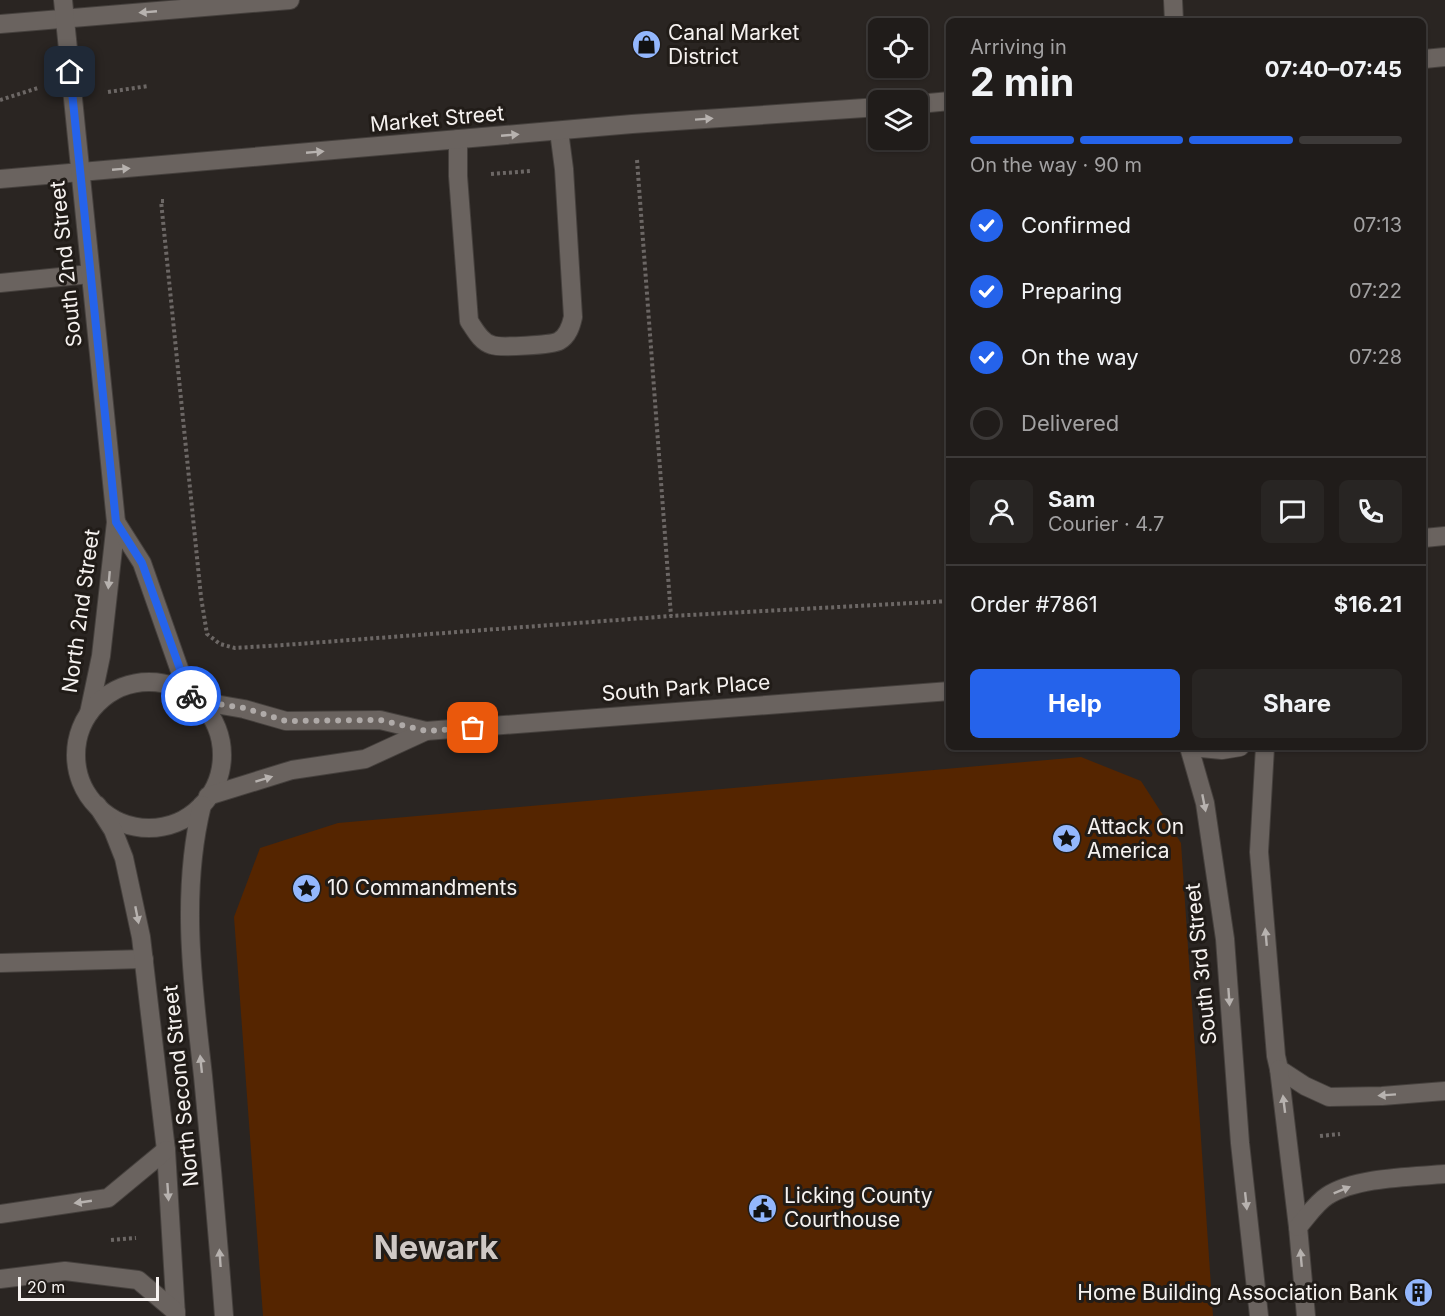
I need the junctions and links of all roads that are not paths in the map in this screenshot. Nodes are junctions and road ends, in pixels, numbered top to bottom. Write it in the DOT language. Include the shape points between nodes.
graph roads {
  1 [pos="63,0"];
  2 [pos="290,0"];
  3 [pos="1173,0"];
  4 [pos="1174,18"];
  5 [pos="64,19"];
  6 [pos="0,24"];
  7 [pos="1445,57"];
  8 [pos="1426,59"];
  9 [pos="946,101"];
  10 [pos="928,103"];
  11 [pos="868,107"];
  12 [pos="559,131"];
  13 [pos="458,140"];
  14 [pos="79,173"];
  15 [pos="0,179"];
  16 [pos="90,274"];
  17 [pos="0,282"];
  18 [pos="116,522"];
  19 [pos="1445,536"];
  20 [pos="1426,538"];
  21 [pos="946,691"];
  22 [pos="193,698"];
  23 [pos="89,713"];
  24 [pos="426,731"];
  25 [pos="1191,750"];
  26 [pos="1265,750"];
  27 [pos="205,801"];
  28 [pos="97,805"];
  29 [pos="144,959"];
  30 [pos="0,963"];
  31 [pos="1279,1069"];
  32 [pos="1445,1091"];
  33 [pos="166,1150"];
  34 [pos="1445,1174"];
  35 [pos="0,1214"];
  36 [pos="1298,1227"];
  37 [pos="0,1279"];
  38 [pos="176,1314"];
  39 [pos="224,1316"];
  40 [pos="1259,1316"];
  41 [pos="1306,1316"];
  1 -- 5 [label="main road, South 2nd Street"];
  2 -- 5 [label="main road, one-way"];
  3 -- 4 [label="main road"];
  5 -- 6 [label="main road"];
  5 -- 14 [label="main road, South 2nd Street"];
  7 -- 8 [label="main road"];
  9 -- 10 [label="main road"];
  12 -- 11 [label="main road, Market Street, one-way"];
  13 -- 12 [label="main road, Market Street, one-way"];
  12 -- 13 [label="main road" via="573,317 569,330 558,341 504,347 490,345 469,321"];
  14 -- 13 [label="main road, Market Street, one-way"];
  14 -- 15 [label="main road, Market Street"];
  14 -- 16 [label="main road, South 2nd Street"];
  16 -- 17 [label="main road"];
  16 -- 18 [label="main road, South 2nd Street"];
  18 -- 22 [label="main road, North 2nd Street" via="142,563"];
  18 -- 23 [label="main road, North 2nd Street, one-way" via="101,656"];
  19 -- 20 [label="main road"];
  21 -- 24 [label="main road, South Park Place"];
  22 -- 23 [label="main road" via="179,688 157,682 134,683 112,691"];
  22 -- 24 [label="main road, South Park Place" via="286,721 380,720"];
  22 -- 27 [label="main road" via="212,719 221,740 216,784"];
  23 -- 28 [label="main road" via="81,726 75,751 79,776"];
  27 -- 24 [label="main road, South Park Place, one-way" via="292,770 364,759"];
  25 -- 40 [label="main road, South 3rd Street, one-way" via="1205,803 1225,939 1240,1143"];
  31 -- 26 [label="main road, one-way" via="1258,852"];
  27 -- 28 [label="main road" via="181,820 157,827 132,826 108,816"];
  39 -- 27 [label="main road, North Second Street, one-way" via="189,901 192,852"];
  28 -- 29 [label="main road, North Second Street, one-way" via="124,858"];
  29 -- 30 [label="main road"];
  29 -- 33 [label="main road, North Second Street"];
  32 -- 31 [label="main road, one-way" via="1329,1097"];
  36 -- 31 [label="main road, one-way"];
  33 -- 35 [label="main road, one-way" via="108,1198"];
  33 -- 38 [label="main road, North Second Street, one-way"];
  36 -- 34 [label="main road, one-way" via="1326,1197 1348,1186"];
  41 -- 36 [label="main road, one-way"];
  37 -- 38 [label="main road" via="65,1271 138,1280"];
}
